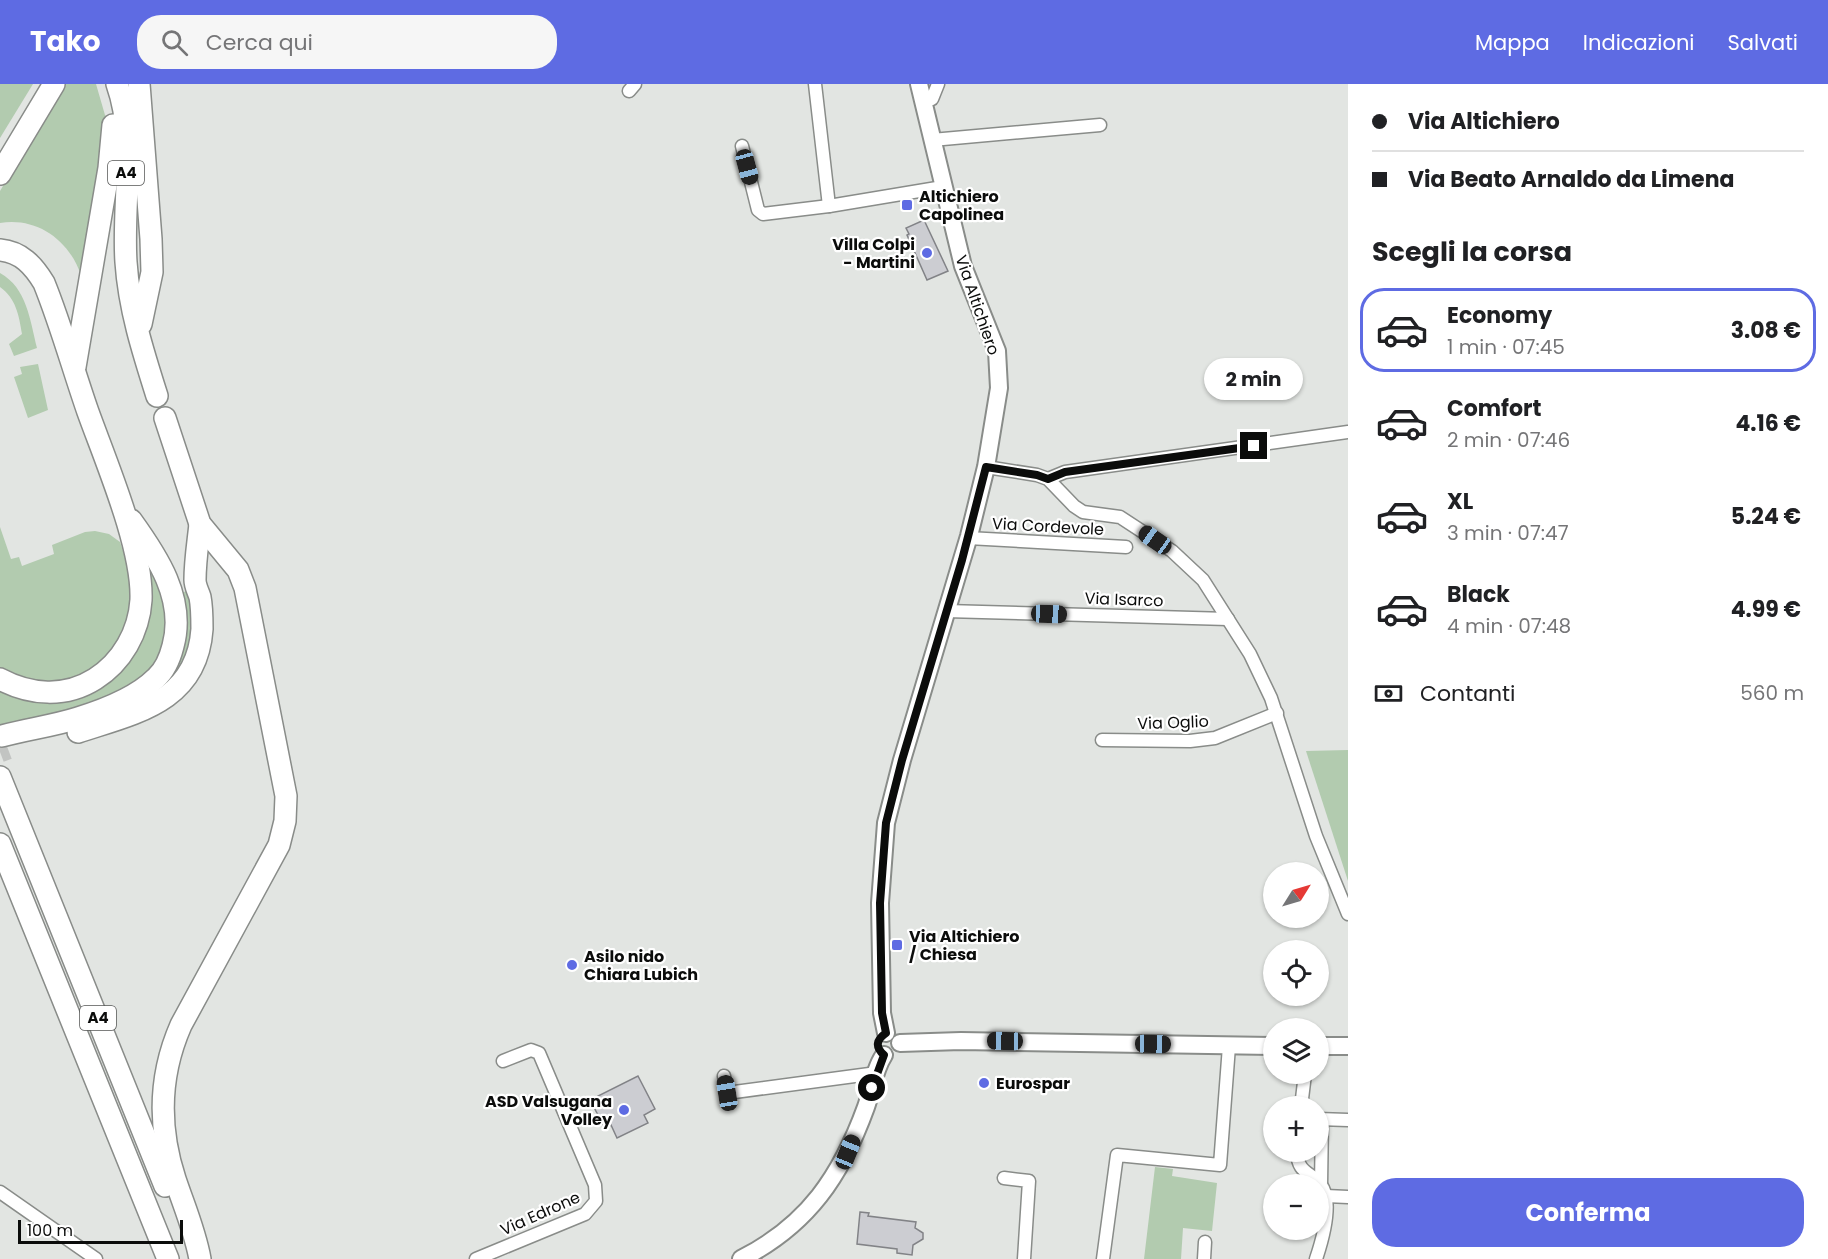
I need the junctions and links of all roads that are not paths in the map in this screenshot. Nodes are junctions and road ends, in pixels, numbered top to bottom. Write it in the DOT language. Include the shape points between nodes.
graph roads {
  1 [pos="40,84"];
  2 [pos="54,84"];
  3 [pos="103,84"];
  4 [pos="117,84"];
  5 [pos="139,84"];
  6 [pos="815,84"];
  7 [pos="919,84"];
  8 [pos="938,84"];
  9 [pos="922,102"];
  10 [pos="1100,125"];
  11 [pos="932,140"];
  12 [pos="742,146"];
  13 [pos="0,150"];
  14 [pos="0,174"];
  15 [pos="943,187"];
  16 [pos="829,206"];
  17 [pos="0,250"];
  18 [pos="138,339"];
  19 [pos="74,370"];
  20 [pos="157,396"];
  21 [pos="165,418"];
  22 [pos="1348,432"];
  23 [pos="986,467"];
  24 [pos="1048,479"];
  25 [pos="122,507"];
  26 [pos="200,524"];
  27 [pos="968,538"];
  28 [pos="1126,547"];
  29 [pos="946,611"];
  30 [pos="1228,619"];
  31 [pos="0,680"];
  32 [pos="1277,713"];
  33 [pos="1102,740"];
  34 [pos="0,777"];
  35 [pos="0,844"];
  36 [pos="0,866"];
  37 [pos="1348,914"];
  38 [pos="31,921"];
  39 [pos="886,1033"];
  40 [pos="900,1042"];
  41 [pos="1229,1046"];
  42 [pos="1263,1046"];
  43 [pos="1329,1046"];
  44 [pos="1348,1046"];
  45 [pos="884,1055"];
  46 [pos="503,1061"];
  47 [pos="876,1073"];
  48 [pos="724,1076"];
  49 [pos="1329,1119"];
  50 [pos="1348,1120"];
  51 [pos="1004,1178"];
  52 [pos="0,1192"];
  53 [pos="1329,1192"];
  54 [pos="1348,1197"];
  55 [pos="1322,1240"];
  56 [pos="1205,1242"];
  57 [pos="759,1255"];
  58 [pos="96,1259"];
  59 [pos="168,1259"];
  60 [pos="194,1259"];
  61 [pos="200,1259"];
  62 [pos="476,1259"];
  63 [pos="741,1259"];
  64 [pos="1024,1259"];
  65 [pos="1103,1259"];
  66 [pos="1204,1259"];
  67 [pos="1316,1259"];
  1 -- 13 [label="highway"];
  2 -- 14 [label="highway"];
  3 -- 19 [label="highway" via="112,115 112,147"];
  4 -- 18 [label="highway, A4" via="126,125 126,262"];
  5 -- 18 [label="highway" via="152,272"];
  6 -- 16 [label="street"];
  7 -- 9 [label="street, Via Altichiero"];
  8 -- 9 [label="street" via="932,99"];
  9 -- 11 [label="street, Via Altichiero"];
  10 -- 11 [label="street"];
  11 -- 15 [label="street, Via Altichiero"];
  12 -- 16 [label="street" via="758,210 763,213"];
  15 -- 16 [label="street"];
  15 -- 23 [label="street, Via Altichiero" via="963,266 997,351 999,388"];
  17 -- 19 [label="highway" via="30,263 44,283"];
  18 -- 20 [label="highway, A4"];
  19 -- 25 [label="highway"];
  21 -- 26 [label="highway"];
  22 -- 24 [label="street" via="1065,472"];
  23 -- 24 [label="street"];
  23 -- 27 [label="street, Via Altichiero"];
  24 -- 30 [label="street" via="1083,512 1120,517 1172,551 1203,580"];
  25 -- 26 [label="highway" via="160,563 172,596 177,621 165,668 146,686 94,712 5,742 64,736 105,723 155,703 183,685 195,662 202,630 195,582"];
  25 -- 31 [label="highway" via="134,549 141,597 138,617 121,656 100,676 72,690 35,692"];
  26 -- 61 [label="highway" via="238,570 245,588 286,796 279,845 181,1025 165,1072 163,1101 169,1158"];
  27 -- 28 [label="street, Via Cordevole"];
  27 -- 29 [label="street, Via Altichiero"];
  29 -- 30 [label="street, Via Isarco"];
  29 -- 39 [label="street, Via Altichiero" via="886,823 880,903 882,1013"];
  30 -- 32 [label="street" via="1250,654"];
  32 -- 33 [label="street, Via Oglio" via="1215,738"];
  32 -- 37 [label="street" via="1316,836"];
  34 -- 60 [label="highway, A4"];
  35 -- 38 [label="highway, A4"];
  36 -- 38 [label="highway"];
  38 -- 59 [label="highway, A4"];
  39 -- 40 [label="street" via="898,1037"];
  39 -- 45 [label="street, Via Altichiero" via="877,1044"];
  40 -- 41 [label="street"];
  40 -- 45 [label="street, Via Altichiero" via="896,1054"];
  41 -- 42 [label="street"];
  41 -- 65 [label="street" via="1220,1165 1117,1155"];
  43 -- 44 [label="street"];
  45 -- 47 [label="street, Via Altichiero"];
  46 -- 62 [label="street, Via Edrone" via="531,1050 539,1053 595,1185 596,1201 585,1214"];
  47 -- 48 [label="street" via="727,1093"];
  47 -- 57 [label="street, Via Altichiero" via="848,1152 825,1191"];
  49 -- 50 [label="street"];
  51 -- 64 [label="street" via="1029,1181"];
  52 -- 58 [label="street"];
  53 -- 54 [label="street"];
  55 -- 67 [label="street"];
  56 -- 66 [label="street"];
  57 -- 63 [label="street, Via Altichiero"];
}
